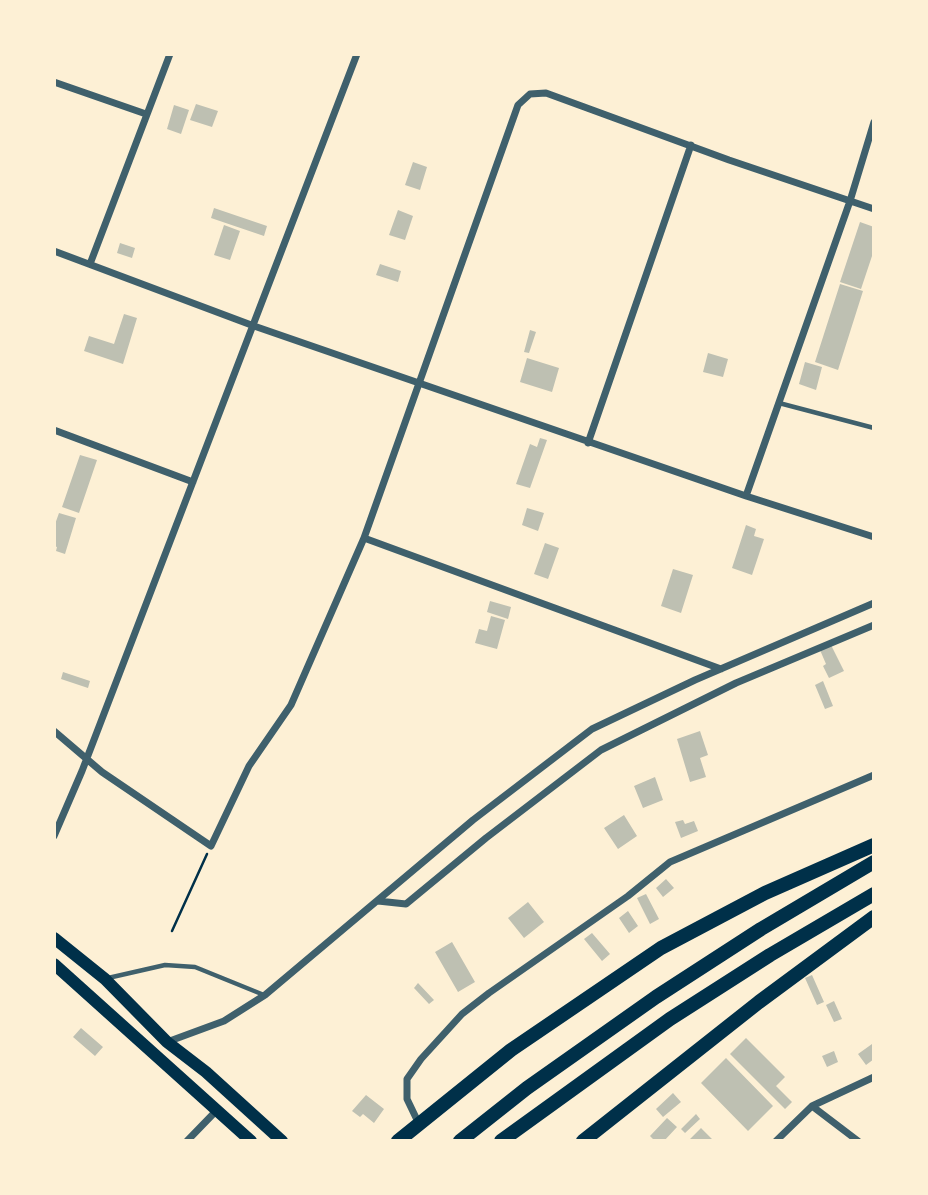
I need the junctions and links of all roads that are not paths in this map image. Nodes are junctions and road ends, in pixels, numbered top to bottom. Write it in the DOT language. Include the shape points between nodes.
graph roads {
  1 [pos="170,54"];
  2 [pos="357,54"];
  3 [pos="54,82"];
  4 [pos="146,114"];
  5 [pos="874,122"];
  6 [pos="691,145"];
  7 [pos="850,201"];
  8 [pos="874,209"];
  9 [pos="54,251"];
  10 [pos="90,264"];
  11 [pos="254,326"];
  12 [pos="418,382"];
  13 [pos="779,403"];
  14 [pos="874,428"];
  15 [pos="54,430"];
  16 [pos="588,443"];
  17 [pos="193,482"];
  18 [pos="746,496"];
  19 [pos="874,537"];
  20 [pos="364,538"];
  21 [pos="874,603"];
  22 [pos="874,625"];
  23 [pos="721,669"];
  24 [pos="54,731"];
  25 [pos="86,758"];
  26 [pos="874,775"];
  27 [pos="54,836"];
  28 [pos="874,845"];
  29 [pos="874,862"];
  30 [pos="874,894"];
  31 [pos="378,901"];
  32 [pos="874,917"];
  33 [pos="54,938"];
  34 [pos="54,964"];
  35 [pos="105,979"];
  36 [pos="265,995"];
  37 [pos="167,1042"];
  38 [pos="874,1077"];
  39 [pos="812,1106"];
  40 [pos="217,1110"];
  41 [pos="419,1124"];
  42 [pos="187,1141"];
  43 [pos="251,1141"];
  44 [pos="282,1141"];
  45 [pos="398,1141"];
  46 [pos="460,1141"];
  47 [pos="501,1141"];
  48 [pos="583,1141"];
  49 [pos="776,1141"];
  50 [pos="858,1141"];
  1 -- 4 [label="street"];
  2 -- 11 [label="street"];
  3 -- 4 [label="street"];
  4 -- 10 [label="street"];
  5 -- 7 [label="street"];
  6 -- 7 [label="street"];
  6 -- 12 [label="street" via="546,93 530,94 518,105"];
  6 -- 16 [label="street"];
  7 -- 8 [label="street"];
  7 -- 13 [label="street"];
  9 -- 10 [label="street"];
  10 -- 11 [label="street"];
  11 -- 12 [label="street"];
  11 -- 17 [label="street"];
  12 -- 16 [label="street"];
  12 -- 20 [label="street"];
  13 -- 14 [label="lane"];
  13 -- 18 [label="street"];
  15 -- 17 [label="street"];
  16 -- 18 [label="street"];
  17 -- 25 [label="street"];
  18 -- 19 [label="street"];
  20 -- 23 [label="street"];
  20 -- 25 [label="street" via="291,705 249,766 211,846"];
  21 -- 23 [label="street"];
  22 -- 31 [label="street" via="736,683 601,750 407,904"];
  23 -- 31 [label="street" via="592,729 473,820"];
  24 -- 25 [label="street"];
  25 -- 27 [label="street"];
  26 -- 41 [label="street" via="670,862 489,993 462,1014 407,1079 407,1099"];
  28 -- 41 [label="main road" via="765,893 661,948 511,1050"];
  29 -- 46 [label="main road" via="656,997"];
  30 -- 47 [label="main road" via="670,1019"];
  31 -- 36 [label="street"];
  32 -- 48 [label="main road"];
  33 -- 35 [label="main road"];
  34 -- 40 [label="main road"];
  35 -- 36 [label="lane" via="165,965 195,967"];
  35 -- 37 [label="main road"];
  36 -- 37 [label="street" via="224,1021"];
  37 -- 44 [label="main road"];
  38 -- 39 [label="street"];
  39 -- 49 [label="street"];
  39 -- 50 [label="street"];
  40 -- 42 [label="street"];
  40 -- 43 [label="main road"];
  41 -- 45 [label="main road"];
}
